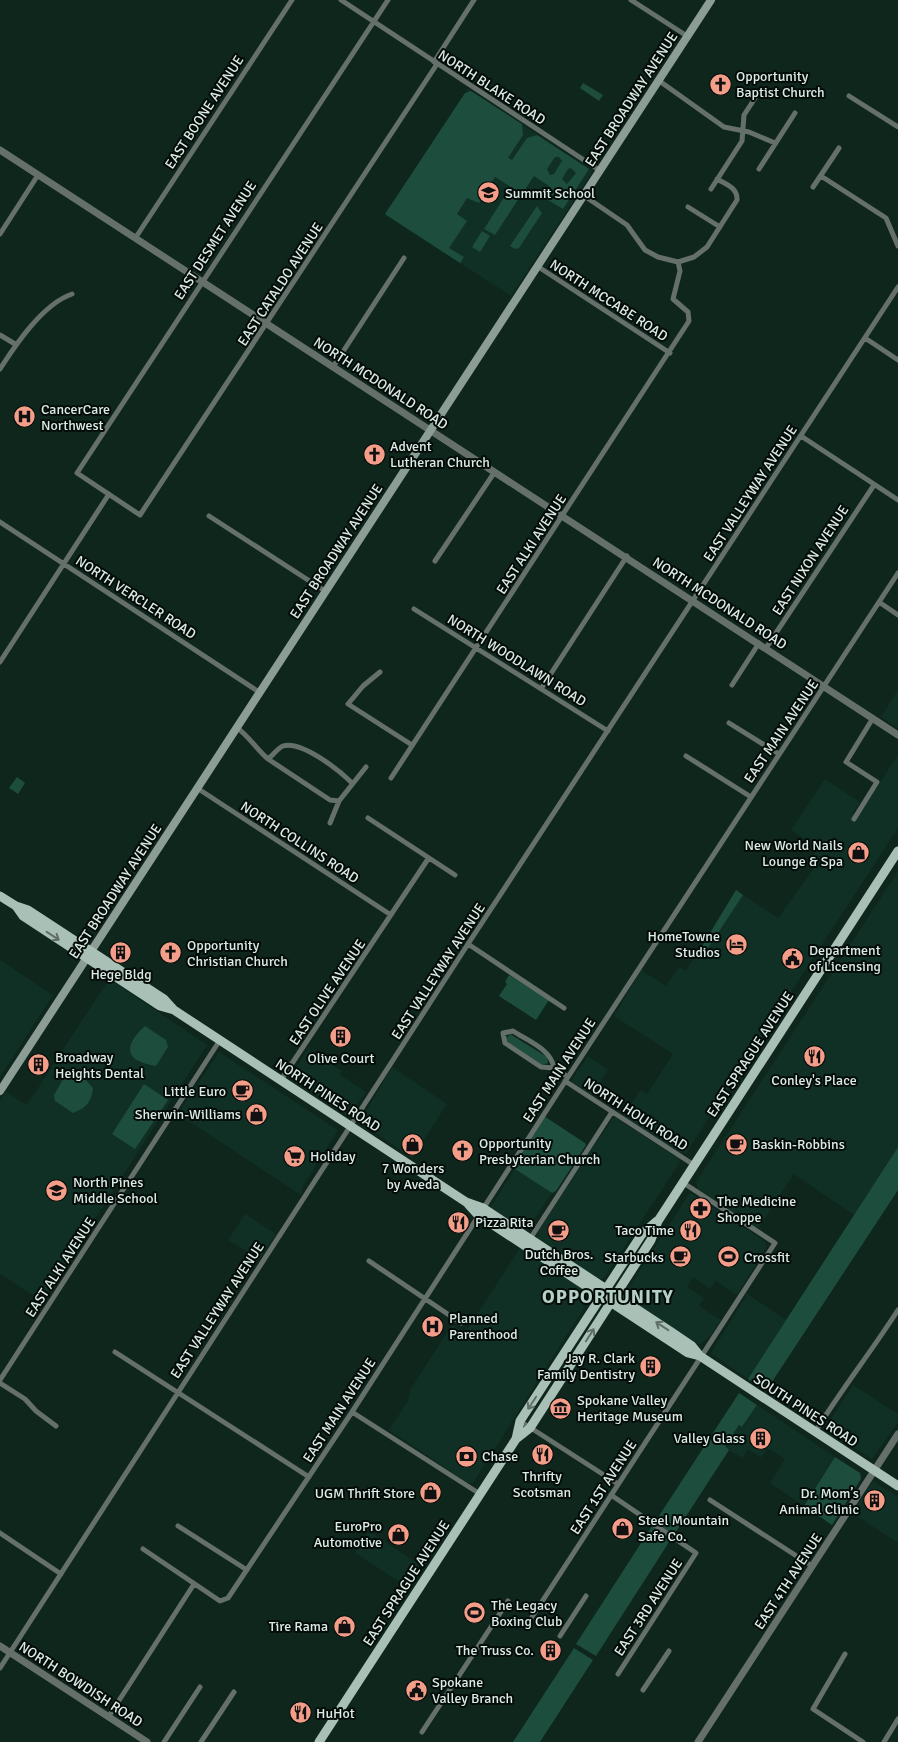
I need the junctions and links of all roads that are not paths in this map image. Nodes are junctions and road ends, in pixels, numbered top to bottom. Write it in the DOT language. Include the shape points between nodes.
graph roads {
  1 [pos="292,0"];
  2 [pos="342,0"];
  3 [pos="388,0"];
  4 [pos="474,0"];
  5 [pos="631,0"];
  6 [pos="711,0"];
  7 [pos="374,21"];
  8 [pos="687,36"];
  9 [pos="436,63"];
  10 [pos="658,80"];
  11 [pos="759,92"];
  12 [pos="849,96"];
  13 [pos="795,113"];
  14 [pos="898,127"];
  15 [pos="742,130"];
  16 [pos="775,143"];
  17 [pos="838,148"];
  18 [pos="0,150"];
  19 [pos="759,168"];
  20 [pos="599,170"];
  21 [pos="38,175"];
  22 [pos="821,176"];
  23 [pos="717,179"];
  24 [pos="813,187"];
  25 [pos="711,189"];
  26 [pos="583,195"];
  27 [pos="688,207"];
  28 [pos="720,228"];
  29 [pos="0,234"];
  30 [pos="136,237"];
  31 [pos="898,246"];
  32 [pos="404,258"];
  33 [pos="678,262"];
  34 [pos="537,266"];
  35 [pos="201,281"];
  36 [pos="898,287"];
  37 [pos="72,294"];
  38 [pos="268,324"];
  39 [pos="0,334"];
  40 [pos="865,338"];
  41 [pos="15,344"];
  42 [pos="670,352"];
  43 [pos="898,360"];
  44 [pos="333,367"];
  45 [pos="0,369"];
  46 [pos="430,430"];
  47 [pos="801,436"];
  48 [pos="494,473"];
  49 [pos="874,484"];
  50 [pos="109,494"];
  51 [pos="898,500"];
  52 [pos="209,516"];
  53 [pos="562,516"];
  54 [pos="0,522"];
  55 [pos="627,556"];
  56 [pos="436,561"];
  57 [pos="64,563"];
  58 [pos="898,573"];
  59 [pos="325,591"];
  60 [pos="694,600"];
  61 [pos="879,602"];
  62 [pos="414,608"];
  63 [pos="898,615"];
  64 [pos="758,643"];
  65 [pos="477,648"];
  66 [pos="766,648"];
  67 [pos="0,662"];
  68 [pos="380,672"];
  69 [pos="732,685"];
  70 [pos="824,687"];
  71 [pos="541,689"];
  72 [pos="260,692"];
  73 [pos="873,718"];
  74 [pos="729,723"];
  75 [pos="236,727"];
  76 [pos="608,731"];
  77 [pos="898,735"];
  78 [pos="412,745"];
  79 [pos="779,754"];
  80 [pos="686,756"];
  81 [pos="268,759"];
  82 [pos="366,767"];
  83 [pos="391,778"];
  84 [pos="352,783"];
  85 [pos="197,788"];
  86 [pos="751,797"];
  87 [pos="339,801"];
  88 [pos="368,818"];
  89 [pos="854,819"];
  90 [pos="330,823"];
  91 [pos="898,851"];
  92 [pos="428,858"];
  93 [pos="455,875"];
  94 [pos="0,896"];
  95 [pos="391,915"];
  96 [pos="468,944"];
  97 [pos="89,954"];
  98 [pos="564,1008"];
  99 [pos="220,1040"];
  100 [pos="554,1068"];
  101 [pos="566,1079"];
  102 [pos="281,1080"];
  103 [pos="0,1091"];
  104 [pos="612,1112"];
  105 [pos="350,1126"];
  106 [pos="694,1165"];
  107 [pos="682,1182"];
  108 [pos="480,1212"];
  109 [pos="658,1221"];
  110 [pos="530,1239"];
  111 [pos="369,1261"];
  112 [pos="603,1292"];
  113 [pos="425,1299"];
  114 [pos="614,1299"];
  115 [pos="898,1310"];
  116 [pos="461,1323"];
  117 [pos="115,1352"];
  118 [pos="700,1356"];
  119 [pos="0,1382"];
  120 [pos="178,1391"];
  121 [pos="352,1412"];
  122 [pos="520,1421"];
  123 [pos="56,1426"];
  124 [pos="530,1428"];
  125 [pos="815,1432"];
  126 [pos="898,1434"];
  127 [pos="516,1439"];
  128 [pos="874,1471"];
  129 [pos="308,1477"];
  130 [pos="618,1484"];
  131 [pos="898,1486"];
  132 [pos="480,1494"];
  133 [pos="611,1496"];
  134 [pos="710,1500"];
  135 [pos="178,1526"];
  136 [pos="0,1533"];
  137 [pos="143,1549"];
  138 [pos="812,1566"];
  139 [pos="247,1570"];
  140 [pos="60,1574"];
  141 [pos="194,1584"];
  142 [pos="586,1596"];
  143 [pos="508,1602"];
  144 [pos="532,1617"];
  145 [pos="560,1636"];
  146 [pos="0,1646"];
  147 [pos="668,1650"];
  148 [pos="10,1653"];
  149 [pos="845,1654"];
  150 [pos="0,1668"];
  151 [pos="618,1674"];
  152 [pos="200,1687"];
  153 [pos="643,1690"];
  154 [pos="234,1692"];
  155 [pos="109,1716"];
  156 [pos="898,1720"];
  157 [pos="422,1732"];
  158 [pos="148,1742"];
  159 [pos="164,1742"];
  160 [pos="201,1742"];
  161 [pos="319,1742"];
  162 [pos="698,1742"];
  163 [pos="863,1742"];
  164 [pos="884,1742"];
  1 -- 30 [label="street, EAST BOONE AVENUE"];
  2 -- 7 [label="street, NORTH BLAKE ROAD"];
  3 -- 7 [label="street"];
  4 -- 9 [label="street, EAST CATALDO AVENUE"];
  5 -- 8 [label="street"];
  6 -- 8 [label="main road, EAST BROADWAY AVENUE"];
  7 -- 9 [label="street, NORTH BLAKE ROAD"];
  7 -- 35 [label="street, EAST DESMET AVENUE"];
  8 -- 10 [label="main road, EAST BROADWAY AVENUE"];
  9 -- 20 [label="street, NORTH BLAKE ROAD"];
  9 -- 38 [label="street, EAST CATALDO AVENUE"];
  10 -- 15 [label="street" via="724,127"];
  10 -- 20 [label="main road, EAST BROADWAY AVENUE"];
  11 -- 15 [label="street" via="744,115"];
  12 -- 14 [label="street"];
  13 -- 16 [label="street"];
  15 -- 16 [label="street"];
  15 -- 23 [label="street" via="740,144"];
  16 -- 19 [label="street"];
  17 -- 22 [label="street"];
  18 -- 21 [label="street, NORTH MCDONALD ROAD"];
  20 -- 26 [label="main road, EAST BROADWAY AVENUE"];
  21 -- 29 [label="street"];
  21 -- 30 [label="street, NORTH MCDONALD ROAD"];
  22 -- 24 [label="street"];
  22 -- 31 [label="street" via="886,218"];
  23 -- 25 [label="street"];
  23 -- 28 [label="street" via="734,189 738,198"];
  26 -- 33 [label="street" via="627,226 645,250"];
  26 -- 34 [label="main road, EAST BROADWAY AVENUE"];
  27 -- 28 [label="street"];
  28 -- 33 [label="street" via="706,247"];
  30 -- 35 [label="street, NORTH MCDONALD ROAD"];
  32 -- 44 [label="street"];
  33 -- 42 [label="street, EAST ALKI AVENUE" via="680,271 673,298 688,312 690,321"];
  34 -- 42 [label="street, NORTH MCCABE ROAD"];
  34 -- 46 [label="main road, EAST BROADWAY AVENUE"];
  35 -- 38 [label="street, NORTH MCDONALD ROAD"];
  35 -- 50 [label="street, EAST DESMET AVENUE" via="77,473"];
  36 -- 40 [label="street, EAST VALLEYWAY AVENUE"];
  37 -- 41 [label="street" via="65,296 38,319"];
  38 -- 44 [label="street, NORTH MCDONALD ROAD"];
  38 -- 50 [label="street, EAST CATALDO AVENUE" via="140,515"];
  39 -- 41 [label="street"];
  40 -- 43 [label="street"];
  40 -- 47 [label="street, EAST VALLEYWAY AVENUE"];
  41 -- 45 [label="street"];
  42 -- 53 [label="street, EAST ALKI AVENUE"];
  44 -- 46 [label="street, NORTH MCDONALD ROAD"];
  46 -- 48 [label="street, NORTH MCDONALD ROAD"];
  46 -- 59 [label="main road, EAST BROADWAY AVENUE"];
  47 -- 49 [label="street"];
  47 -- 60 [label="street, EAST VALLEYWAY AVENUE"];
  48 -- 53 [label="street, NORTH MCDONALD ROAD"];
  48 -- 56 [label="street"];
  49 -- 51 [label="street"];
  49 -- 66 [label="street, EAST NIXON AVENUE"];
  50 -- 57 [label="street"];
  52 -- 59 [label="street"];
  53 -- 55 [label="street, NORTH MCDONALD ROAD"];
  53 -- 65 [label="street, EAST ALKI AVENUE"];
  54 -- 57 [label="street, NORTH VERCLER ROAD"];
  55 -- 60 [label="street, NORTH MCDONALD ROAD"];
  55 -- 71 [label="street"];
  57 -- 67 [label="street"];
  57 -- 72 [label="street, NORTH VERCLER ROAD"];
  58 -- 61 [label="street, EAST MAIN AVENUE"];
  59 -- 72 [label="main road, EAST BROADWAY AVENUE"];
  60 -- 64 [label="street, NORTH MCDONALD ROAD"];
  60 -- 76 [label="street, EAST VALLEYWAY AVENUE"];
  61 -- 63 [label="street"];
  61 -- 70 [label="street, EAST MAIN AVENUE"];
  62 -- 65 [label="street, NORTH WOODLAWN ROAD"];
  64 -- 66 [label="street, NORTH MCDONALD ROAD"];
  64 -- 69 [label="street"];
  65 -- 71 [label="street, NORTH WOODLAWN ROAD"];
  65 -- 78 [label="street, EAST ALKI AVENUE"];
  66 -- 70 [label="street, NORTH MCDONALD ROAD"];
  68 -- 78 [label="street" via="348,704"];
  70 -- 73 [label="street, NORTH MCDONALD ROAD"];
  70 -- 79 [label="street, EAST MAIN AVENUE"];
  71 -- 76 [label="street, NORTH WOODLAWN ROAD"];
  72 -- 75 [label="main road, EAST BROADWAY AVENUE"];
  73 -- 77 [label="street, NORTH MCDONALD ROAD"];
  73 -- 89 [label="street" via="846,762 877,782"];
  74 -- 79 [label="street"];
  75 -- 81 [label="street"];
  75 -- 85 [label="main road, EAST BROADWAY AVENUE"];
  76 -- 96 [label="street, EAST VALLEYWAY AVENUE"];
  78 -- 83 [label="street, EAST ALKI AVENUE"];
  79 -- 86 [label="street, EAST MAIN AVENUE"];
  80 -- 86 [label="street"];
  81 -- 84 [label="street" via="282,746 294,745"];
  81 -- 87 [label="street" via="330,800"];
  82 -- 84 [label="street"];
  84 -- 87 [label="street"];
  85 -- 95 [label="street, NORTH COLLINS ROAD"];
  85 -- 97 [label="main road, EAST BROADWAY AVENUE"];
  86 -- 101 [label="street, EAST MAIN AVENUE"];
  87 -- 90 [label="street"];
  88 -- 92 [label="street"];
  91 -- 106 [label="main road, EAST SPRAGUE AVENUE"];
  92 -- 93 [label="street"];
  92 -- 95 [label="street, EAST OLIVE AVENUE"];
  94 -- 97 [label="main road, NORTH PINES ROAD" via="16,906 23,916"];
  95 -- 102 [label="street, EAST OLIVE AVENUE"];
  96 -- 98 [label="street"];
  96 -- 105 [label="street, EAST VALLEYWAY AVENUE"];
  97 -- 99 [label="main road, NORTH PINES ROAD" via="160,1006 174,1010"];
  97 -- 103 [label="main road, EAST BROADWAY AVENUE"];
  99 -- 102 [label="main road, NORTH PINES ROAD"];
  99 -- 119 [label="street, EAST ALKI AVENUE"];
  100 -- 100 [label="street" via="540,1067 505,1043 503,1034 513,1031 548,1054"];
  100 -- 101 [label="street, NORTH HOUK ROAD"];
  101 -- 104 [label="street, NORTH HOUK ROAD"];
  101 -- 108 [label="street, EAST MAIN AVENUE"];
  102 -- 105 [label="main road, NORTH PINES ROAD"];
  104 -- 106 [label="street, NORTH HOUK ROAD"];
  104 -- 110 [label="street"];
  105 -- 108 [label="main road, NORTH PINES ROAD"];
  105 -- 120 [label="street, EAST VALLEYWAY AVENUE"];
  106 -- 107 [label="main road, EAST SPRAGUE AVENUE"];
  107 -- 109 [label="main road, EAST SPRAGUE AVENUE"];
  107 -- 118 [label="street, EAST 1ST AVENUE" via="775,1243"];
  108 -- 110 [label="main road, NORTH PINES ROAD"];
  108 -- 112 [label="main road, NORTH PINES ROAD"];
  108 -- 113 [label="street, EAST MAIN AVENUE"];
  109 -- 112 [label="main road, EAST SPRAGUE AVENUE" via="642,1234"];
  109 -- 114 [label="main road, EAST SPRAGUE AVENUE" via="651,1240"];
  110 -- 112 [label="main road, NORTH PINES ROAD"];
  111 -- 113 [label="street"];
  112 -- 114 [label="main road, SOUTH PINES ROAD"];
  112 -- 122 [label="main road, EAST SPRAGUE AVENUE, one-way"];
  113 -- 116 [label="street"];
  113 -- 121 [label="street, EAST MAIN AVENUE"];
  114 -- 118 [label="main road, SOUTH PINES ROAD" via="688,1353"];
  124 -- 114 [label="main road, EAST SPRAGUE AVENUE, one-way"];
  115 -- 125 [label="street"];
  117 -- 120 [label="street"];
  118 -- 125 [label="main road, SOUTH PINES ROAD"];
  118 -- 130 [label="street, EAST 1ST AVENUE"];
  119 -- 123 [label="street"];
  120 -- 129 [label="street"];
  120 -- 140 [label="street, EAST VALLEYWAY AVENUE"];
  121 -- 129 [label="street, EAST MAIN AVENUE"];
  121 -- 132 [label="street"];
  122 -- 124 [label="street"];
  122 -- 127 [label="main road, EAST SPRAGUE AVENUE"];
  124 -- 127 [label="main road, EAST SPRAGUE AVENUE"];
  124 -- 130 [label="street"];
  125 -- 128 [label="main road, SOUTH PINES ROAD"];
  126 -- 128 [label="street, EAST 4TH AVENUE"];
  127 -- 132 [label="main road, EAST SPRAGUE AVENUE"];
  128 -- 131 [label="main road, SOUTH PINES ROAD"];
  128 -- 138 [label="street, EAST 4TH AVENUE"];
  129 -- 139 [label="street, EAST MAIN AVENUE"];
  130 -- 133 [label="street, EAST 1ST AVENUE"];
  132 -- 161 [label="main road, EAST SPRAGUE AVENUE"];
  133 -- 144 [label="street, EAST 1ST AVENUE"];
  133 -- 151 [label="street, EAST 3RD AVENUE" via="696,1552"];
  134 -- 138 [label="street"];
  135 -- 139 [label="street"];
  136 -- 140 [label="street"];
  137 -- 141 [label="street"];
  138 -- 162 [label="street, EAST 4TH AVENUE"];
  139 -- 141 [label="street, EAST MAIN AVENUE" via="228,1598 220,1601"];
  140 -- 148 [label="street, EAST VALLEYWAY AVENUE"];
  141 -- 155 [label="street"];
  142 -- 145 [label="street"];
  143 -- 157 [label="street"];
  146 -- 148 [label="street, NORTH BOWDISH ROAD"];
  147 -- 153 [label="street"];
  148 -- 150 [label="street, EAST VALLEYWAY AVENUE"];
  148 -- 155 [label="street, NORTH BOWDISH ROAD"];
  149 -- 163 [label="street" via="813,1709"];
  152 -- 159 [label="street"];
  154 -- 160 [label="street"];
  155 -- 158 [label="street, NORTH BOWDISH ROAD"];
  156 -- 164 [label="street"];
}
